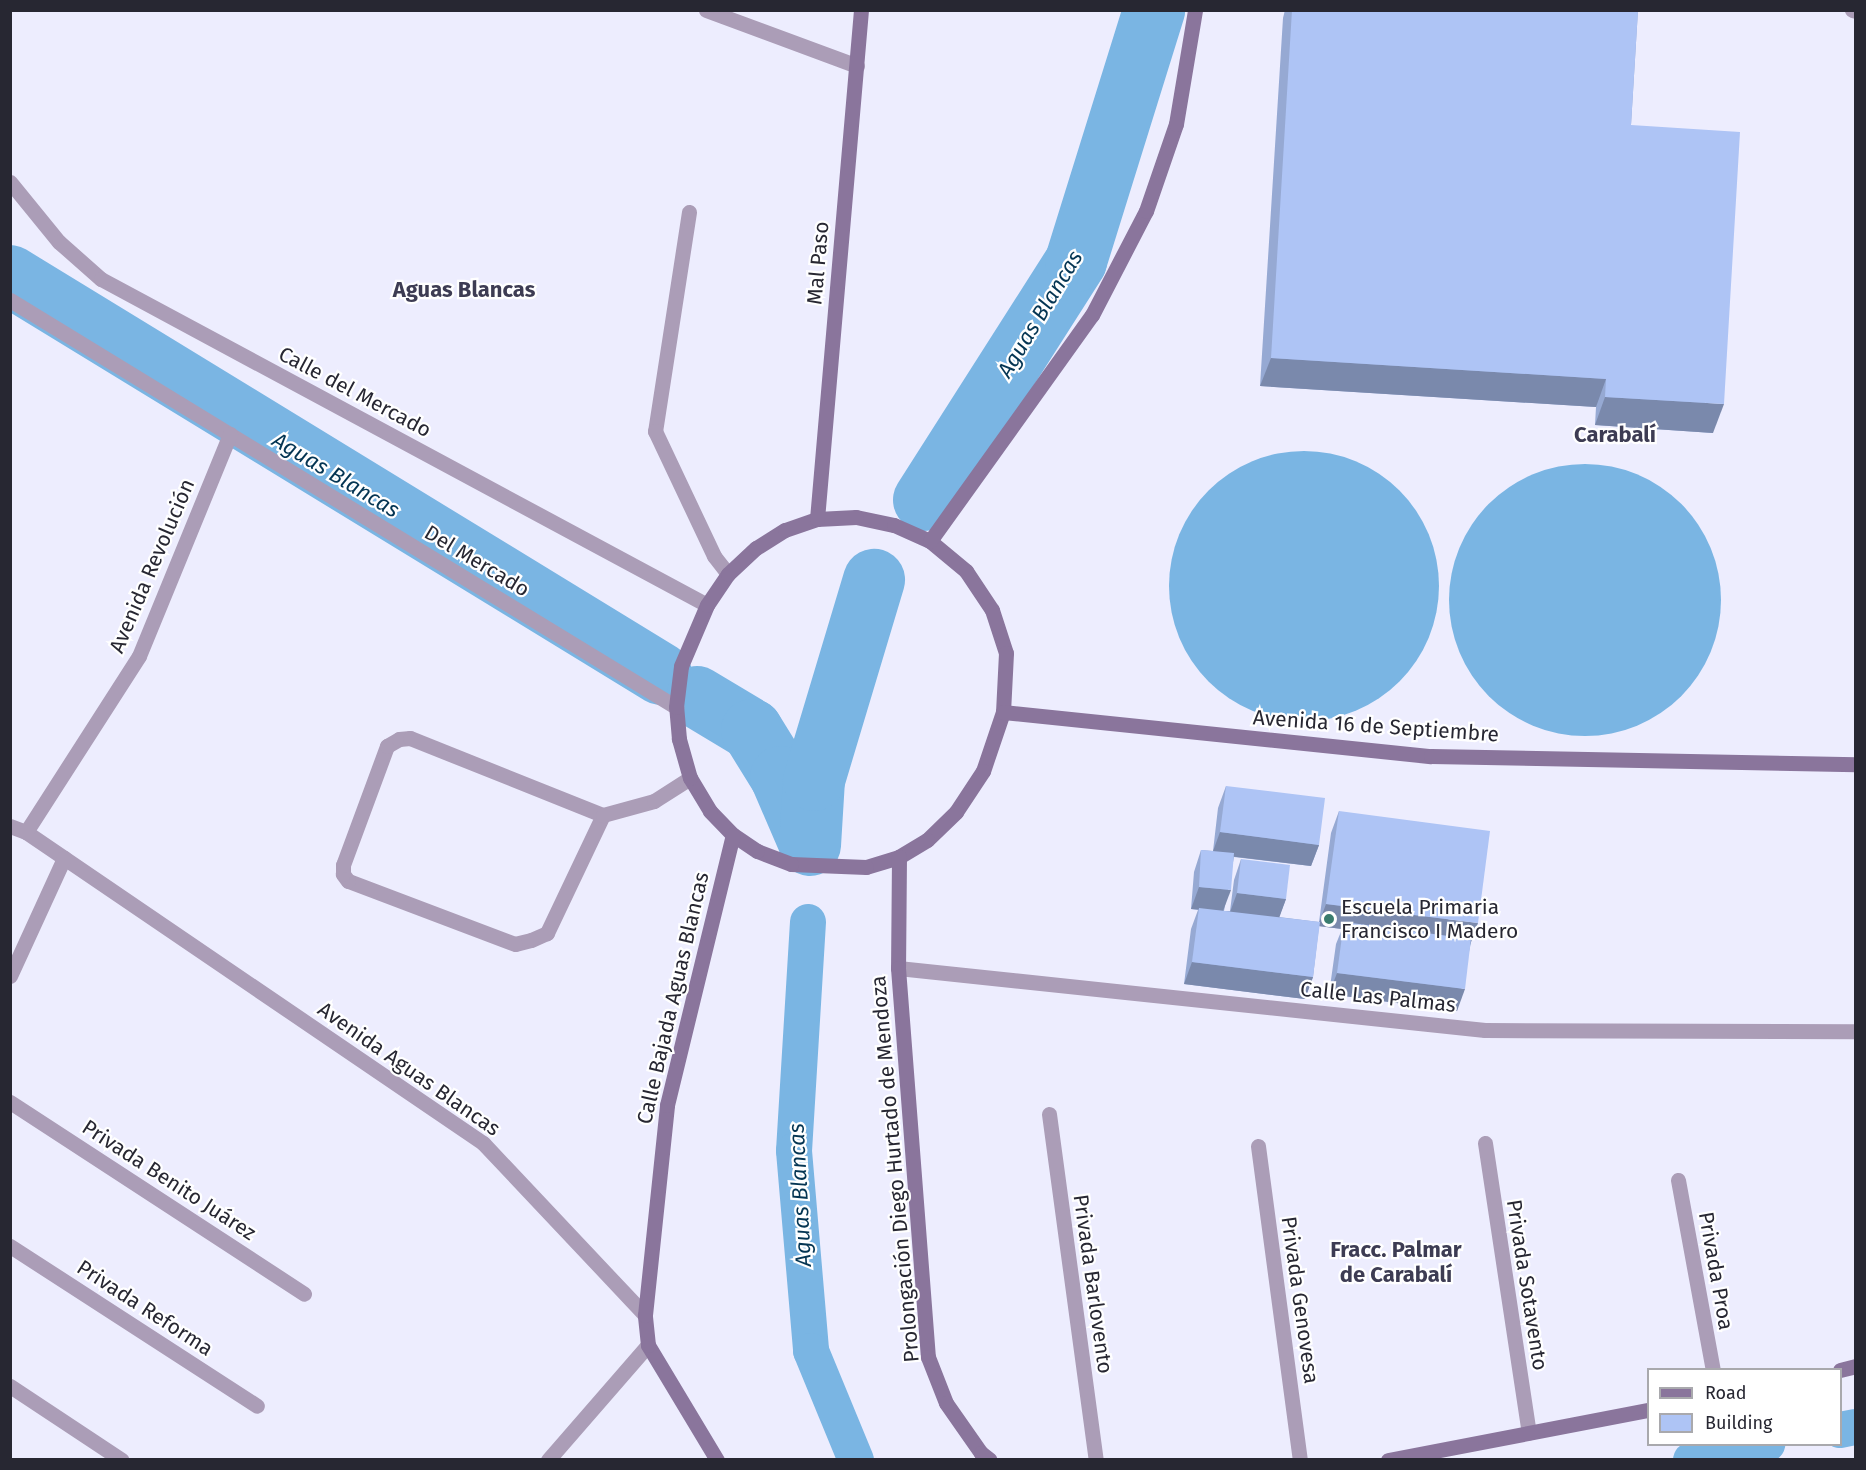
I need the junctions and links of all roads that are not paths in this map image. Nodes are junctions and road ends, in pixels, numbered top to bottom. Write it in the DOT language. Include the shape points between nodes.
graph roads {
  1 [pos="706,10"];
  2 [pos="861,10"];
  3 [pos="1195,10"];
  4 [pos="857,66"];
  5 [pos="10,182"];
  6 [pos="689,212"];
  7 [pos="10,300"];
  8 [pos="230,434"];
  9 [pos="817,519"];
  10 [pos="930,541"];
  11 [pos="728,574"];
  12 [pos="707,605"];
  13 [pos="676,707"];
  14 [pos="1003,712"];
  15 [pos="1856,764"];
  16 [pos="690,778"];
  17 [pos="603,815"];
  18 [pos="10,826"];
  19 [pos="26,832"];
  20 [pos="733,835"];
  21 [pos="899,857"];
  22 [pos="64,858"];
  23 [pos="898,969"];
  24 [pos="10,976"];
  25 [pos="1856,1031"];
  26 [pos="10,1102"];
  27 [pos="1049,1114"];
  28 [pos="1485,1143"];
  29 [pos="1258,1146"];
  30 [pos="1678,1180"];
  31 [pos="10,1246"];
  32 [pos="304,1294"];
  33 [pos="645,1315"];
  34 [pos="648,1345"];
  35 [pos="1713,1368"];
  36 [pos="10,1386"];
  37 [pos="257,1406"];
  38 [pos="1647,1410"];
  39 [pos="1529,1433"];
  40 [pos="122,1460"];
  41 [pos="548,1460"];
  42 [pos="717,1460"];
  43 [pos="990,1460"];
  44 [pos="1096,1460"];
  45 [pos="1300,1460"];
  46 [pos="1388,1460"];
  1 -- 4 [label="street"];
  2 -- 4 [label="main road, Mal Paso"];
  3 -- 10 [label="main road" via="1176,124 1146,211 1092,315"];
  4 -- 9 [label="main road, Mal Paso"];
  5 -- 12 [label="street, Calle del Mercado" via="59,242 101,279"];
  6 -- 11 [label="street" via="655,431 714,556"];
  7 -- 8 [label="street, Del Mercado"];
  8 -- 13 [label="street, Del Mercado"];
  8 -- 19 [label="street, Avenida Revolución" via="139,656"];
  9 -- 10 [label="main road" via="856,517 894,525"];
  9 -- 11 [label="main road" via="785,530 756,548"];
  10 -- 14 [label="main road" via="966,571 992,610 1006,653"];
  11 -- 12 [label="main road"];
  12 -- 13 [label="main road" via="681,666"];
  13 -- 16 [label="main road" via="679,739"];
  14 -- 15 [label="main road, Avenida 16 de Septiembre" via="1431,756"];
  14 -- 21 [label="main road" via="983,771 956,812 927,840"];
  16 -- 17 [label="street" via="654,801"];
  16 -- 20 [label="main road" via="710,811"];
  17 -- 17 [label="street" via="410,738 399,739 387,747 343,874 348,881 515,944 547,933"];
  18 -- 19 [label="street, Avenida Aguas Blancas"];
  19 -- 22 [label="street, Avenida Aguas Blancas"];
  20 -- 21 [label="main road" via="757,851 791,864 866,867"];
  20 -- 33 [label="main road, Calle Bajada Aguas Blancas" via="667,1105"];
  21 -- 23 [label="main road, Prolongación Diego Hurtado de Mendoza"];
  22 -- 24 [label="street"];
  22 -- 33 [label="street, Avenida Aguas Blancas" via="483,1143"];
  23 -- 25 [label="street, Calle Las Palmas" via="1485,1030"];
  23 -- 43 [label="main road, Prolongación Diego Hurtado de Mendoza" via="928,1357 946,1403"];
  26 -- 32 [label="street, Privada Benito Juárez"];
  27 -- 44 [label="street, Privada Barlovento"];
  28 -- 39 [label="street, Privada Sotavento"];
  29 -- 45 [label="street, Privada Genovesa"];
  30 -- 35 [label="street, Privada Proa"];
  31 -- 37 [label="street, Privada Reforma"];
  33 -- 34 [label="main road"];
  34 -- 41 [label="street"];
  34 -- 42 [label="main road"];
  36 -- 40 [label="street"];
  38 -- 39 [label="main road"];
  39 -- 46 [label="main road"];
}
